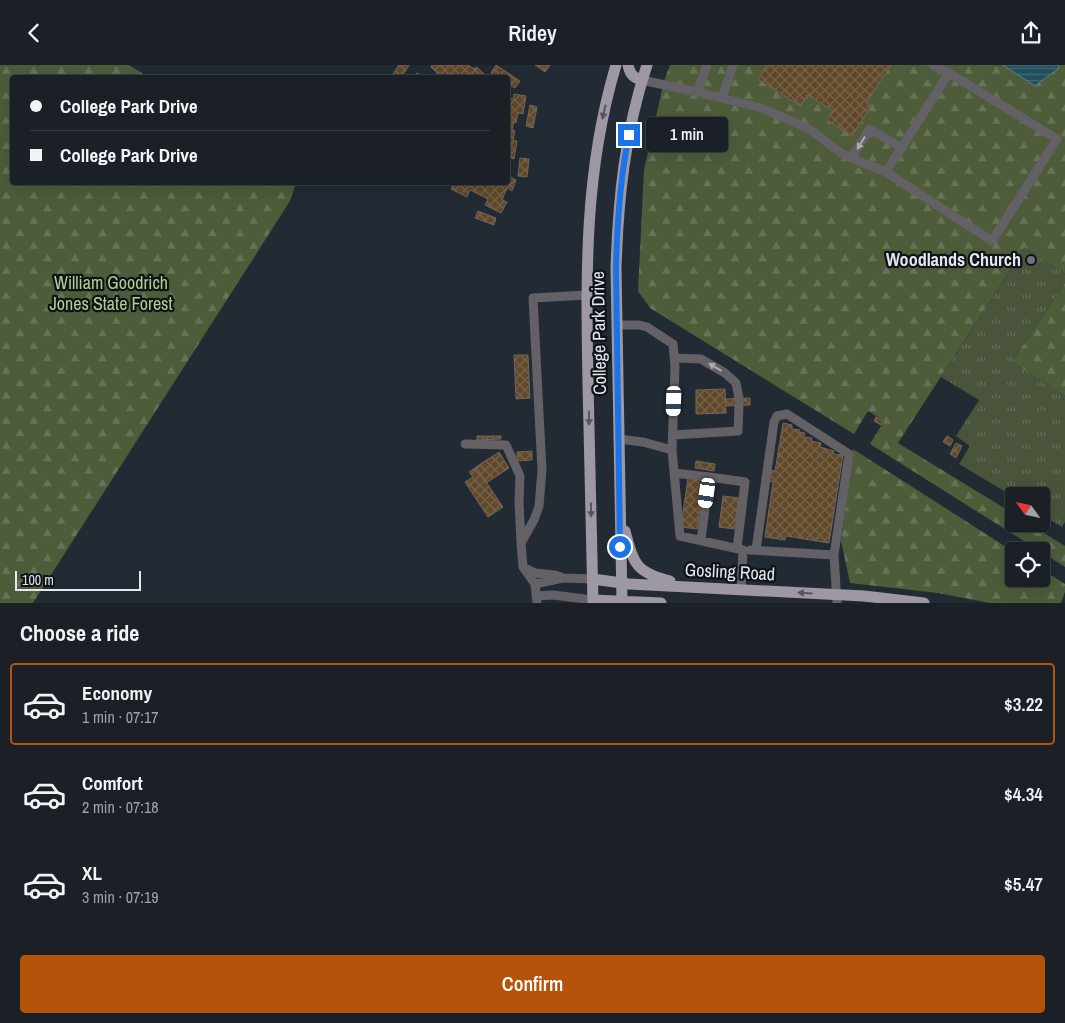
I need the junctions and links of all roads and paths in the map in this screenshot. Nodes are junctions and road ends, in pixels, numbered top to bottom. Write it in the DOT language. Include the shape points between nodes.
graph roads {
  1 [pos="616,65"];
  2 [pos="628,65"];
  3 [pos="646,65"];
  4 [pos="707,65"];
  5 [pos="733,65"];
  6 [pos="933,65"];
  7 [pos="949,73"];
  8 [pos="642,80"];
  9 [pos="696,92"];
  10 [pos="722,98"];
  11 [pos="902,148"];
  12 [pos="851,158"];
  13 [pos="886,172"];
  14 [pos="586,295"];
  15 [pos="617,325"];
  16 [pos="674,358"];
  17 [pos="673,435"];
  18 [pos="618,439"];
  19 [pos="464,444"];
  20 [pos="672,450"];
  21 [pos="674,473"];
  22 [pos="710,477"];
  23 [pos="620,512"];
  24 [pos="701,540"];
  25 [pos="521,543"];
  26 [pos="740,549"];
  27 [pos="756,550"];
  28 [pos="834,555"];
  29 [pos="523,567"];
  30 [pos="562,578"];
  31 [pos="592,579"];
  32 [pos="621,583"];
  33 [pos="535,584"];
  34 [pos="694,587"];
  35 [pos="741,590"];
  36 [pos="836,599"];
  37 [pos="537,600"];
  38 [pos="593,601"];
  39 [pos="622,602"];
  40 [pos="661,603"];
  41 [pos="924,603"];
  1 -- 14 [label="main road, College Park Drive, one-way" via="592,177"];
  2 -- 8 [label="main road" via="631,75"];
  3 -- 8 [label="main road, College Park Drive"];
  4 -- 9 [label="street"];
  5 -- 10 [label="street"];
  6 -- 7 [label="street"];
  7 -- 11 [label="street"];
  7 -- 13 [label="street" via="1057,139 1001,228 992,241"];
  8 -- 9 [label="street"];
  8 -- 15 [label="main road, College Park Drive" via="621,188 616,241"];
  9 -- 10 [label="street"];
  10 -- 12 [label="street" via="762,108 809,129"];
  11 -- 12 [label="street, one-way" via="870,129"];
  11 -- 13 [label="street"];
  12 -- 13 [label="street"];
  14 -- 25 [label="street" via="533,297 542,470 539,505"];
  14 -- 31 [label="main road, College Park Drive, one-way"];
  15 -- 16 [label="street" via="646,327 673,344"];
  15 -- 18 [label="main road, College Park Drive"];
  16 -- 17 [label="street"];
  17 -- 16 [label="street, one-way" via="738,431 739,402 736,383 725,373 700,359"];
  17 -- 20 [label="street"];
  18 -- 20 [label="street"];
  18 -- 23 [label="main road, College Park Drive"];
  19 -- 25 [label="street" via="506,445 520,476"];
  20 -- 21 [label="street"];
  21 -- 22 [label="street"];
  21 -- 24 [label="street" via="680,536"];
  22 -- 24 [label="street"];
  22 -- 26 [label="street" via="745,482"];
  23 -- 32 [label="main road, College Park Drive"];
  23 -- 34 [label="main road" via="636,565 656,577"];
  24 -- 26 [label="street"];
  25 -- 29 [label="street"];
  26 -- 27 [label="street"];
  26 -- 35 [label="street"];
  27 -- 28 [label="street"];
  27 -- 28 [label="street" via="774,422 777,416 787,414 848,454"];
  28 -- 36 [label="street"];
  29 -- 30 [label="street" via="535,573"];
  29 -- 33 [label="street"];
  30 -- 31 [label="street, Gosling Road"];
  30 -- 33 [label="street, Gosling Road"];
  31 -- 32 [label="main road, Gosling Road"];
  31 -- 38 [label="main road, College Park Drive"];
  32 -- 34 [label="main road, Gosling Road"];
  32 -- 39 [label="main road, College Park Drive"];
  33 -- 37 [label="street"];
  34 -- 35 [label="main road, Gosling Road"];
  36 -- 35 [label="main road, Gosling Road, one-way"];
  36 -- 41 [label="main road, Gosling Road" via="864,596"];
  37 -- 38 [label="street" via="553,595"];
  38 -- 39 [label="main road"];
  39 -- 40 [label="main road"];
}
